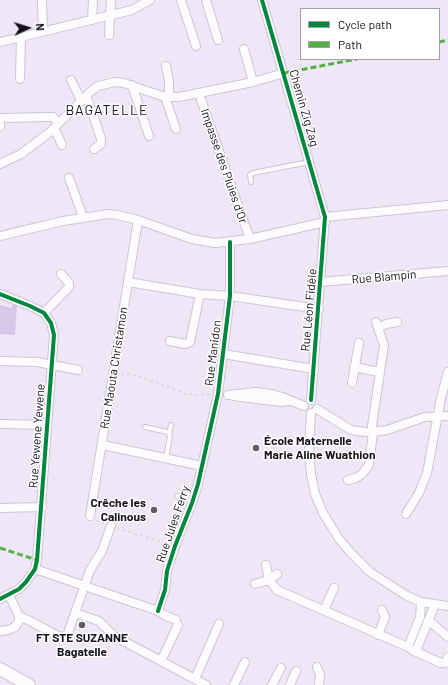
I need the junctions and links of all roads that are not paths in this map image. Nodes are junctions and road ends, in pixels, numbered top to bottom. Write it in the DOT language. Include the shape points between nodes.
graph roads {
  1 [pos="42,0"];
  2 [pos="111,0"];
  3 [pos="150,0"];
  4 [pos="181,0"];
  5 [pos="206,0"];
  6 [pos="262,0"];
  7 [pos="95,3"];
  8 [pos="111,15"];
  9 [pos="95,19"];
  10 [pos="43,31"];
  11 [pos="109,35"];
  12 [pos="21,37"];
  13 [pos="218,40"];
  14 [pos="0,42"];
  15 [pos="196,46"];
  16 [pos="244,49"];
  17 [pos="166,66"];
  18 [pos="284,73"];
  19 [pos="20,79"];
  20 [pos="71,80"];
  21 [pos="253,82"];
  22 [pos="132,84"];
  23 [pos="199,94"];
  24 [pos="167,97"];
  25 [pos="83,98"];
  26 [pos="57,125"];
  27 [pos="0,127"];
  28 [pos="176,129"];
  29 [pos="149,136"];
  30 [pos="62,145"];
  31 [pos="94,149"];
  32 [pos="309,162"];
  33 [pos="0,164"];
  34 [pos="69,178"];
  35 [pos="251,182"];
  36 [pos="448,205"];
  37 [pos="83,217"];
  38 [pos="325,219"];
  39 [pos="138,220"];
  40 [pos="0,236"];
  41 [pos="250,238"];
  42 [pos="230,242"];
  43 [pos="448,271"];
  44 [pos="61,274"];
  45 [pos="128,282"];
  46 [pos="321,282"];
  47 [pos="0,294"];
  48 [pos="200,294"];
  49 [pos="230,296"];
  50 [pos="319,309"];
  51 [pos="44,313"];
  52 [pos="397,322"];
  53 [pos="170,341"];
  54 [pos="359,343"];
  55 [pos="223,354"];
  56 [pos="0,361"];
  57 [pos="52,365"];
  58 [pos="354,367"];
  59 [pos="314,368"];
  60 [pos="78,370"];
  61 [pos="379,372"];
  62 [pos="448,372"];
  63 [pos="352,383"];
  64 [pos="218,394"];
  65 [pos="311,400"];
  66 [pos="304,406"];
  67 [pos="314,411"];
  68 [pos="438,416"];
  69 [pos="448,416"];
  70 [pos="0,424"];
  71 [pos="47,425"];
  72 [pos="171,425"];
  73 [pos="145,427"];
  74 [pos="373,432"];
  75 [pos="169,434"];
  76 [pos="102,445"];
  77 [pos="166,458"];
  78 [pos="202,466"];
  79 [pos="348,480"];
  80 [pos="177,496"];
  81 [pos="193,501"];
  82 [pos="42,507"];
  83 [pos="0,508"];
  84 [pos="406,514"];
  85 [pos="90,516"];
  86 [pos="111,526"];
  87 [pos="266,566"];
  88 [pos="35,569"];
  89 [pos="278,574"];
  90 [pos="269,580"];
  91 [pos="255,584"];
  92 [pos="84,586"];
  93 [pos="334,588"];
  94 [pos="9,596"];
  95 [pos="0,600"];
  96 [pos="421,602"];
  97 [pos="434,604"];
  98 [pos="448,606"];
  99 [pos="324,610"];
  100 [pos="382,610"];
  101 [pos="158,611"];
  102 [pos="75,613"];
  103 [pos="19,616"];
  104 [pos="428,620"];
  105 [pos="219,624"];
  106 [pos="0,631"];
  107 [pos="378,635"];
  108 [pos="448,637"];
  109 [pos="412,649"];
  110 [pos="448,657"];
  111 [pos="160,661"];
  112 [pos="246,662"];
  113 [pos="317,667"];
  114 [pos="280,668"];
  115 [pos="0,669"];
  116 [pos="296,671"];
  117 [pos="195,679"];
  118 [pos="29,685"];
  119 [pos="206,685"];
  120 [pos="234,685"];
  121 [pos="272,685"];
  122 [pos="290,685"];
  123 [pos="319,685"];
  1 -- 10 [label="street"];
  2 -- 8 [label="street"];
  3 -- 8 [label="street" via="132,10"];
  4 -- 15 [label="street"];
  5 -- 13 [label="street"];
  6 -- 18 [label="street, Chemin Zig Zag"];
  7 -- 9 [label="street"];
  8 -- 9 [label="street"];
  8 -- 11 [label="street"];
  9 -- 10 [label="street"];
  10 -- 12 [label="street"];
  12 -- 14 [label="street"];
  12 -- 19 [label="street"];
  16 -- 21 [label="street"];
  17 -- 24 [label="street" via="169,80"];
  18 -- 21 [label="street, Chemin Zig Zag"];
  18 -- 32 [label="street, Chemin Zig Zag"];
  20 -- 25 [label="street"];
  21 -- 23 [label="street, Chemin Zig Zag"];
  22 -- 24 [label="street, Chemin Zig Zag"];
  22 -- 25 [label="street, Chemin Zig Zag" via="105,84 93,88"];
  22 -- 29 [label="street"];
  23 -- 24 [label="street, Chemin Zig Zag"];
  23 -- 41 [label="street, Impasse des Pluies d'Or"];
  24 -- 28 [label="street"];
  25 -- 26 [label="street, Chemin Zig Zag"];
  25 -- 31 [label="street" via="101,139 101,144"];
  26 -- 27 [label="street" via="53,118 48,117 2,118"];
  26 -- 30 [label="street"];
  26 -- 33 [label="street, Chemin Zig Zag" via="21,154"];
  32 -- 35 [label="lane" via="253,173 250,175"];
  32 -- 38 [label="street, Chemin Zig Zag"];
  34 -- 37 [label="street"];
  36 -- 38 [label="street"];
  37 -- 39 [label="street" via="108,214"];
  37 -- 40 [label="street"];
  38 -- 41 [label="street"];
  38 -- 46 [label="street, Rue Léon Fidèle"];
  39 -- 42 [label="street" via="204,242"];
  39 -- 45 [label="street, Rue Maouta Christamon"];
  41 -- 42 [label="street"];
  42 -- 49 [label="street, Rue Manidon"];
  43 -- 46 [label="street, Rue Blampin"];
  44 -- 51 [label="street" via="69,283 69,287"];
  45 -- 48 [label="street"];
  45 -- 76 [label="street, Rue Maouta Christamon"];
  46 -- 50 [label="street, Rue Léon Fidèle"];
  47 -- 51 [label="street"];
  48 -- 49 [label="street"];
  48 -- 53 [label="street" via="190,342 185,344"];
  49 -- 50 [label="street"];
  49 -- 55 [label="street, Rue Manidon"];
  50 -- 59 [label="street, Rue Léon Fidèle"];
  51 -- 57 [label="street, Rue Yewene Yewene" via="51,323 54,335"];
  52 -- 61 [label="street" via="377,325 384,345"];
  54 -- 58 [label="street"];
  55 -- 59 [label="street"];
  55 -- 64 [label="street, Rue Manidon"];
  56 -- 57 [label="street"];
  57 -- 60 [label="street"];
  57 -- 71 [label="street, Rue Yewene Yewene"];
  58 -- 61 [label="street"];
  58 -- 63 [label="street"];
  59 -- 65 [label="street, Rue Léon Fidèle"];
  61 -- 74 [label="street"];
  62 -- 68 [label="street"];
  64 -- 66 [label="street" via="260,401 290,401"];
  64 -- 78 [label="street, Rue Manidon"];
  65 -- 66 [label="street"];
  65 -- 67 [label="street" via="316,402"];
  66 -- 67 [label="street" via="306,411"];
  67 -- 74 [label="street" via="351,430"];
  67 -- 96 [label="street" via="309,452 311,474 318,500 330,526 370,572"];
  68 -- 69 [label="street"];
  68 -- 74 [label="street"];
  68 -- 84 [label="street" via="424,482"];
  70 -- 71 [label="street"];
  71 -- 82 [label="street, Rue Yewene Yewene"];
  72 -- 75 [label="lane"];
  73 -- 75 [label="lane" via="167,431"];
  74 -- 79 [label="street" via="367,469 356,478"];
  75 -- 77 [label="lane"];
  76 -- 77 [label="street"];
  76 -- 85 [label="street, Rue Maouta Christamon"];
  77 -- 78 [label="street"];
  78 -- 81 [label="street, Rue Jules Ferry"];
  80 -- 81 [label="lane"];
  81 -- 101 [label="street, Rue Jules Ferry" via="167,571 165,590"];
  82 -- 83 [label="street"];
  82 -- 88 [label="street, Rue Yewene Yewene"];
  86 -- 92 [label="street" via="102,552 92,565"];
  87 -- 90 [label="street"];
  88 -- 92 [label="street"];
  88 -- 94 [label="street" via="26,582"];
  89 -- 90 [label="street"];
  90 -- 91 [label="street"];
  90 -- 99 [label="street" via="282,593"];
  92 -- 101 [label="street"];
  92 -- 102 [label="street"];
  93 -- 99 [label="street"];
  94 -- 95 [label="street"];
  94 -- 103 [label="street"];
  96 -- 97 [label="street"];
  96 -- 109 [label="street"];
  97 -- 98 [label="street"];
  97 -- 104 [label="street"];
  99 -- 107 [label="street"];
  100 -- 107 [label="street" via="385,618"];
  101 -- 111 [label="street" via="177,622"];
  102 -- 103 [label="street" via="69,632 63,637"];
  102 -- 111 [label="street" via="99,621 114,636"];
  103 -- 106 [label="street" via="16,627"];
  104 -- 108 [label="street"];
  104 -- 109 [label="street"];
  105 -- 117 [label="street"];
  107 -- 109 [label="street"];
  109 -- 110 [label="street" via="441,664 445,663"];
  111 -- 117 [label="street"];
  112 -- 120 [label="street"];
  113 -- 123 [label="street" via="320,675"];
  114 -- 121 [label="street"];
  115 -- 118 [label="main road"];
  116 -- 122 [label="street"];
  117 -- 119 [label="street"];
}
